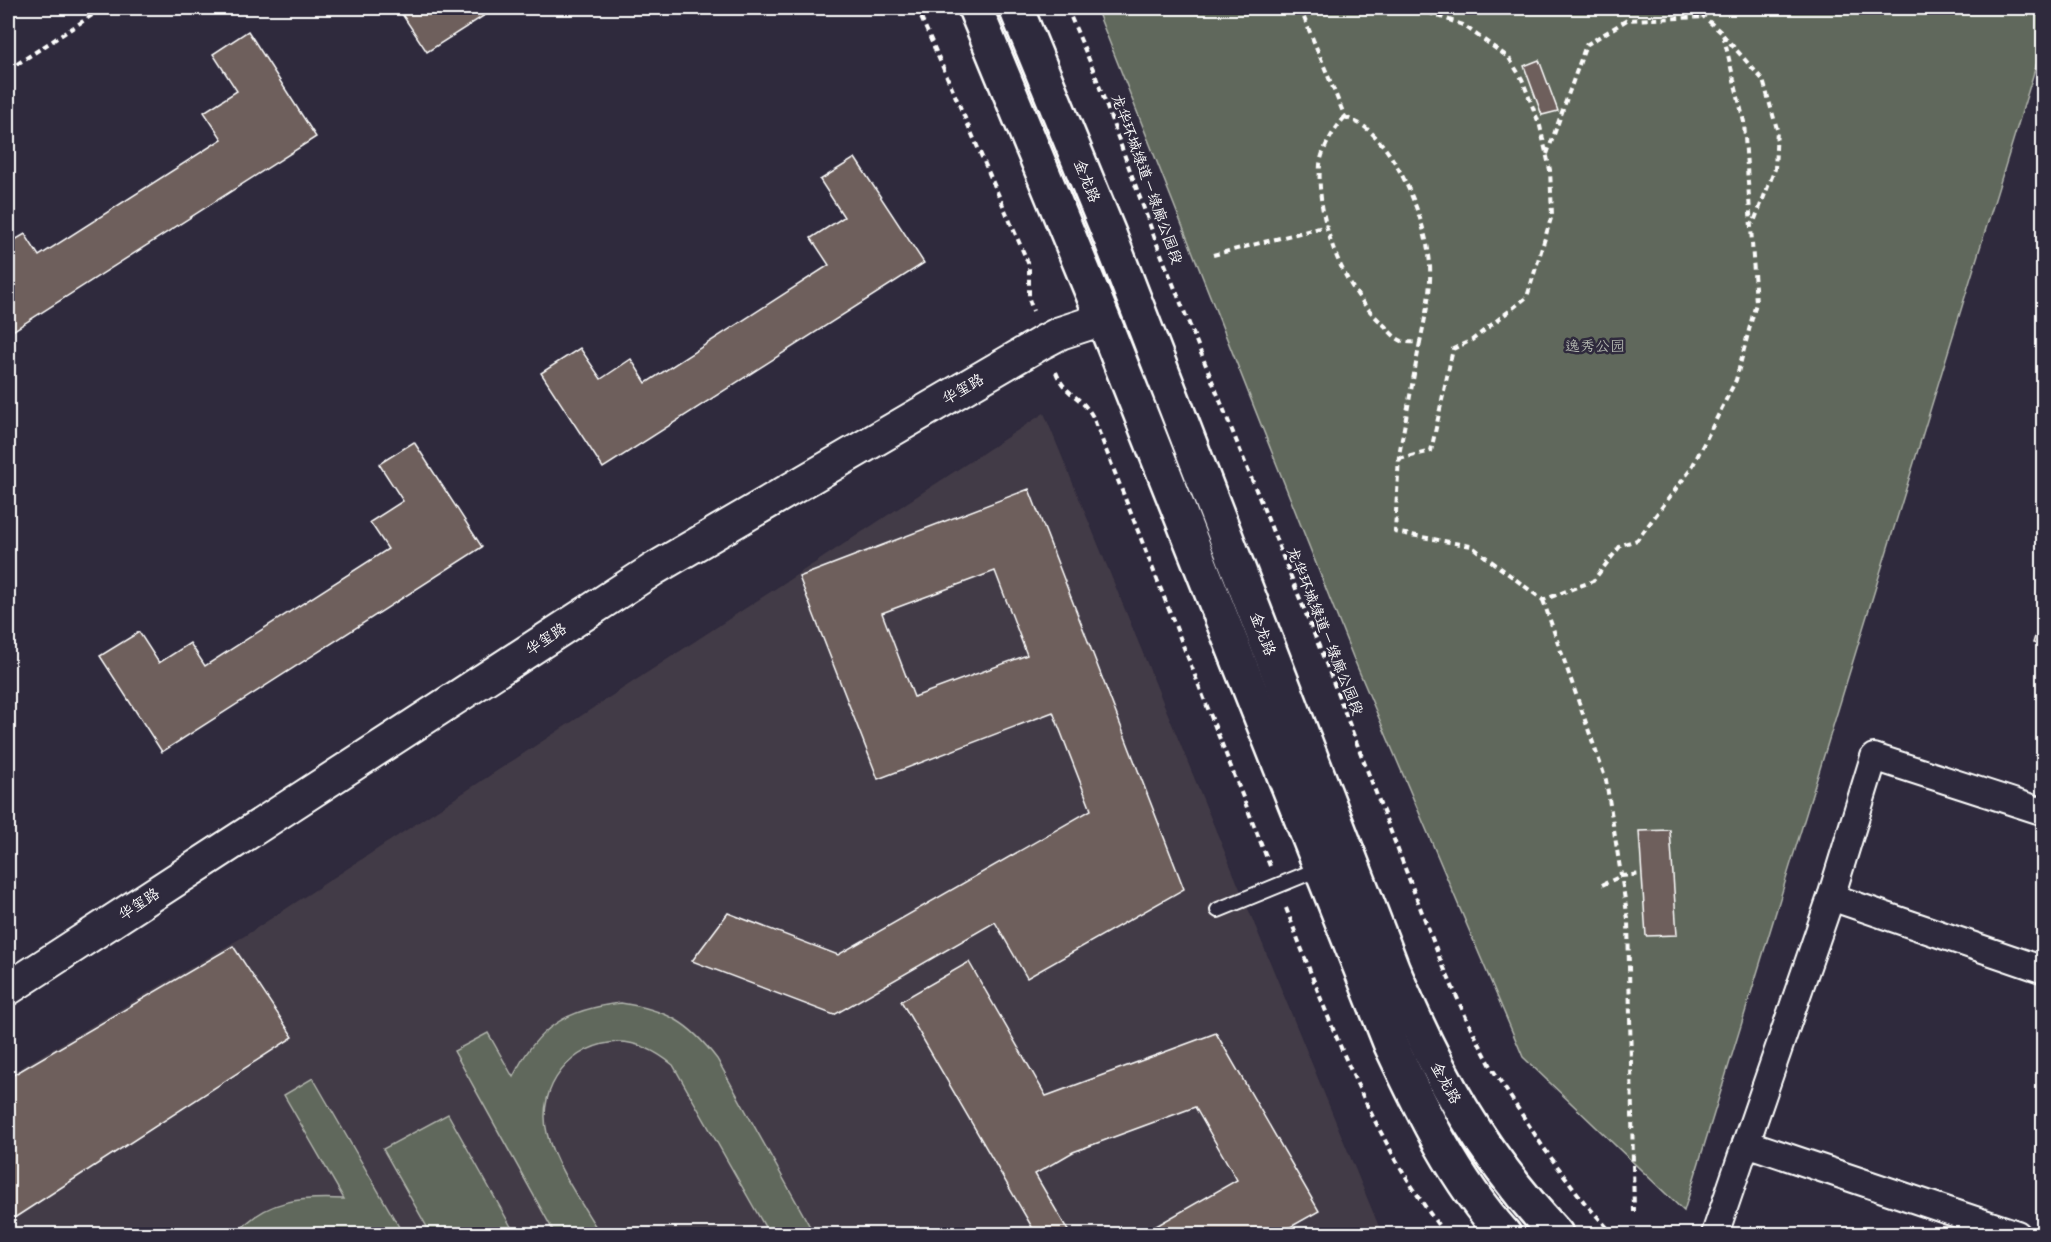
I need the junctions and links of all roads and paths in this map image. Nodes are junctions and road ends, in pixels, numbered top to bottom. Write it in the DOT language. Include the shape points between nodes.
graph roads {
  1 [pos="103,8"];
  2 [pos="917,8"];
  3 [pos="975,8"];
  4 [pos="1016,8"];
  5 [pos="1066,8"];
  6 [pos="1300,8"];
  7 [pos="1416,8"];
  8 [pos="1694,8"];
  9 [pos="1704,17"];
  10 [pos="1723,34"];
  11 [pos="8,70"];
  12 [pos="1345,117"];
  13 [pos="1546,155"];
  14 [pos="1327,226"];
  15 [pos="1752,226"];
  16 [pos="1214,255"];
  17 [pos="1035,317"];
  18 [pos="1103,319"];
  19 [pos="1420,342"];
  20 [pos="1056,372"];
  21 [pos="1399,459"];
  22 [pos="1544,600"];
  23 [pos="2043,812"];
  24 [pos="1321,867"];
  25 [pos="1271,869"];
  26 [pos="1642,874"];
  27 [pos="1621,876"];
  28 [pos="1602,885"];
  29 [pos="1831,897"];
  30 [pos="1284,903"];
  31 [pos="1218,910"];
  32 [pos="2043,970"];
  33 [pos="8,989"];
  34 [pos="1746,1143"];
  35 [pos="1634,1212"];
  36 [pos="1445,1234"];
  37 [pos="1504,1234"];
  38 [pos="1556,1234"];
  39 [pos="1613,1234"];
  40 [pos="1715,1234"];
  41 [pos="2017,1234"];
  1 -- 11 [label="path"];
  2 -- 17 [label="path" via="1029,266 1029,298"];
  3 -- 18 [label="main road"];
  4 -- 38 [label="main road, 金龙路" via="1113,244 1424,1044 1467,1121 1517,1193"];
  5 -- 39 [label="path, 龙华环城绿道－绿廊公园段" via="1467,1022 1543,1147"];
  6 -- 12 [label="path"];
  7 -- 13 [label="path" via="1464,25 1509,58 1522,79 1540,126"];
  8 -- 9 [label="path"];
  9 -- 10 [label="path"];
  9 -- 13 [label="path" via="1627,20 1586,45"];
  10 -- 15 [label="path" via="1744,122"];
  10 -- 15 [label="path" via="1763,80 1778,129 1775,169"];
  12 -- 14 [label="path" via="1337,125 1320,163"];
  12 -- 19 [label="path" via="1365,127 1398,167 1416,204 1429,256 1429,298"];
  13 -- 21 [label="path" via="1552,215 1527,297 1453,350 1431,451"];
  14 -- 16 [label="path"];
  14 -- 19 [label="path" via="1343,270 1368,312 1402,341"];
  15 -- 22 [label="path" via="1756,303 1736,380 1691,469 1637,540 1621,545 1593,581"];
  18 -- 24 [label="main road"];
  18 -- 33 [label="street, 华玺路" via="1043,342 654,569"];
  19 -- 21 [label="path"];
  20 -- 25 [label="path" via="1062,388 1086,404 1093,417"];
  21 -- 22 [label="path" via="1395,532 1471,546"];
  22 -- 27 [label="path" via="1606,780"];
  23 -- 29 [label="street" via="1874,757"];
  24 -- 31 [label="lane"];
  24 -- 37 [label="main road" via="1391,1045 1422,1110"];
  26 -- 27 [label="path"];
  27 -- 28 [label="path"];
  27 -- 35 [label="path" via="1628,919"];
  29 -- 32 [label="street"];
  29 -- 34 [label="street"];
  30 -- 36 [label="path" via="1324,1009 1384,1141 1417,1198"];
  34 -- 40 [label="street"];
  34 -- 41 [label="street"];
}
